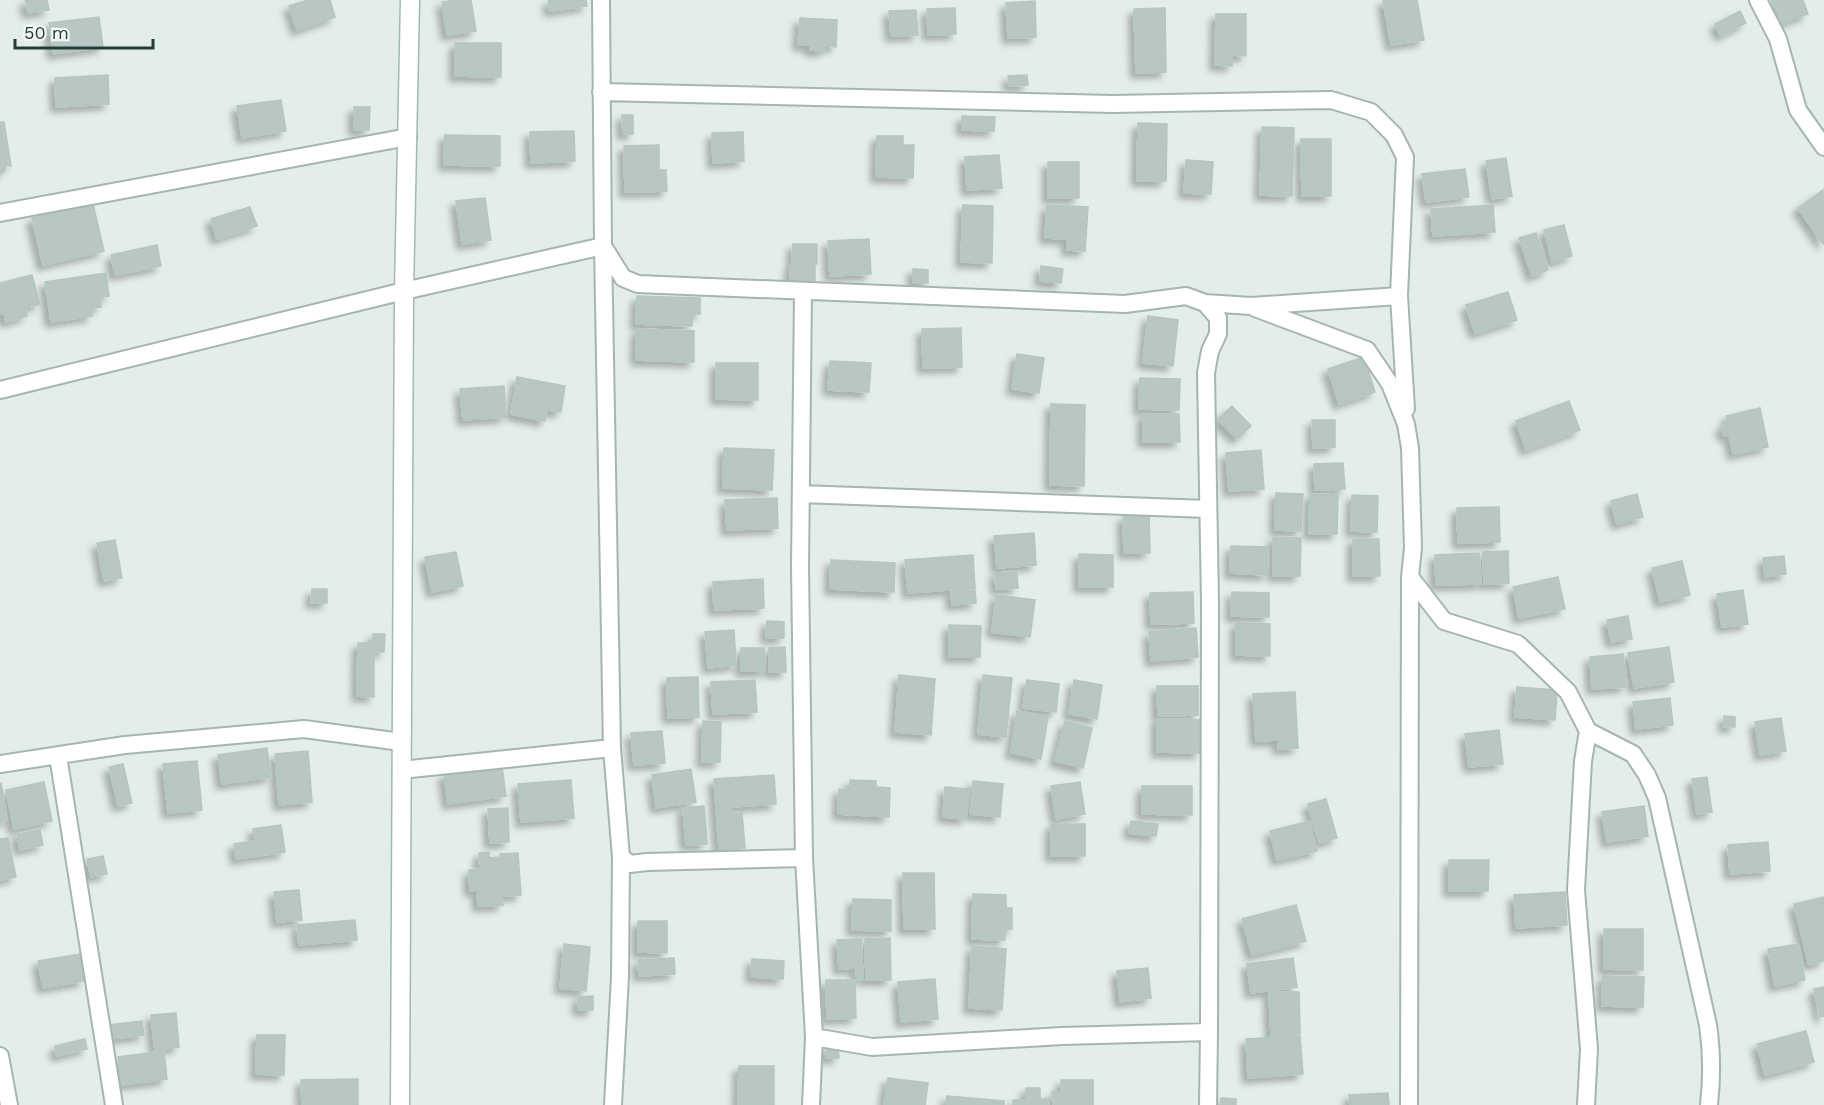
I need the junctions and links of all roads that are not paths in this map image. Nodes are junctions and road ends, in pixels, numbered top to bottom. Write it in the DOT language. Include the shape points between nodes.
graph roads {
  1 [pos="410,0"];
  2 [pos="601,0"];
  3 [pos="1758,0"];
  4 [pos="601,92"];
  5 [pos="408,137"];
  6 [pos="1824,147"];
  7 [pos="0,213"];
  8 [pos="603,246"];
  9 [pos="404,291"];
  10 [pos="803,291"];
  11 [pos="1400,296"];
  12 [pos="1205,303"];
  13 [pos="1251,306"];
  14 [pos="0,390"];
  15 [pos="1406,424"];
  16 [pos="801,494"];
  17 [pos="1208,509"];
  18 [pos="1410,577"];
  19 [pos="1588,731"];
  20 [pos="401,742"];
  21 [pos="612,748"];
  22 [pos="58,756"];
  23 [pos="0,764"];
  24 [pos="401,770"];
  25 [pos="621,857"];
  26 [pos="804,858"];
  27 [pos="1209,1032"];
  28 [pos="814,1037"];
  29 [pos="0,1056"];
  30 [pos="9,1105"];
  31 [pos="114,1105"];
  32 [pos="400,1105"];
  33 [pos="613,1105"];
  34 [pos="811,1105"];
  35 [pos="1208,1105"];
  36 [pos="1409,1105"];
  37 [pos="1586,1105"];
  38 [pos="1709,1105"];
  1 -- 5 [label="street"];
  2 -- 4 [label="street"];
  3 -- 6 [label="street" via="1778,39 1798,110"];
  4 -- 8 [label="street"];
  4 -- 11 [label="street" via="1113,104 1331,100 1371,112 1394,135 1405,157"];
  5 -- 7 [label="street"];
  5 -- 9 [label="street"];
  8 -- 9 [label="street"];
  8 -- 10 [label="street" via="623,278 638,284"];
  8 -- 21 [label="street"];
  9 -- 14 [label="street"];
  9 -- 20 [label="street"];
  10 -- 12 [label="street" via="1125,304 1186,296"];
  10 -- 16 [label="street"];
  11 -- 13 [label="street"];
  11 -- 15 [label="street"];
  12 -- 13 [label="street"];
  12 -- 17 [label="street" via="1218,318 1218,334 1206,373"];
  13 -- 15 [label="street" via="1367,350 1390,384"];
  15 -- 18 [label="street" via="1413,548"];
  16 -- 17 [label="street"];
  16 -- 26 [label="street"];
  17 -- 27 [label="street"];
  18 -- 19 [label="street" via="1444,621 1518,644 1568,692"];
  18 -- 36 [label="street"];
  19 -- 37 [label="street" via="1576,890 1589,1049"];
  19 -- 38 [label="street" via="1634,754 1657,798 1708,1025 1712,1082"];
  20 -- 22 [label="street" via="304,729 125,745"];
  20 -- 24 [label="street"];
  21 -- 24 [label="street"];
  21 -- 25 [label="street"];
  22 -- 23 [label="street"];
  22 -- 31 [label="street"];
  24 -- 32 [label="street"];
  25 -- 26 [label="street" via="630,864"];
  25 -- 33 [label="street"];
  26 -- 28 [label="street"];
  27 -- 28 [label="street" via="872,1047"];
  27 -- 35 [label="street"];
  28 -- 34 [label="street"];
  29 -- 30 [label="street"];
}
